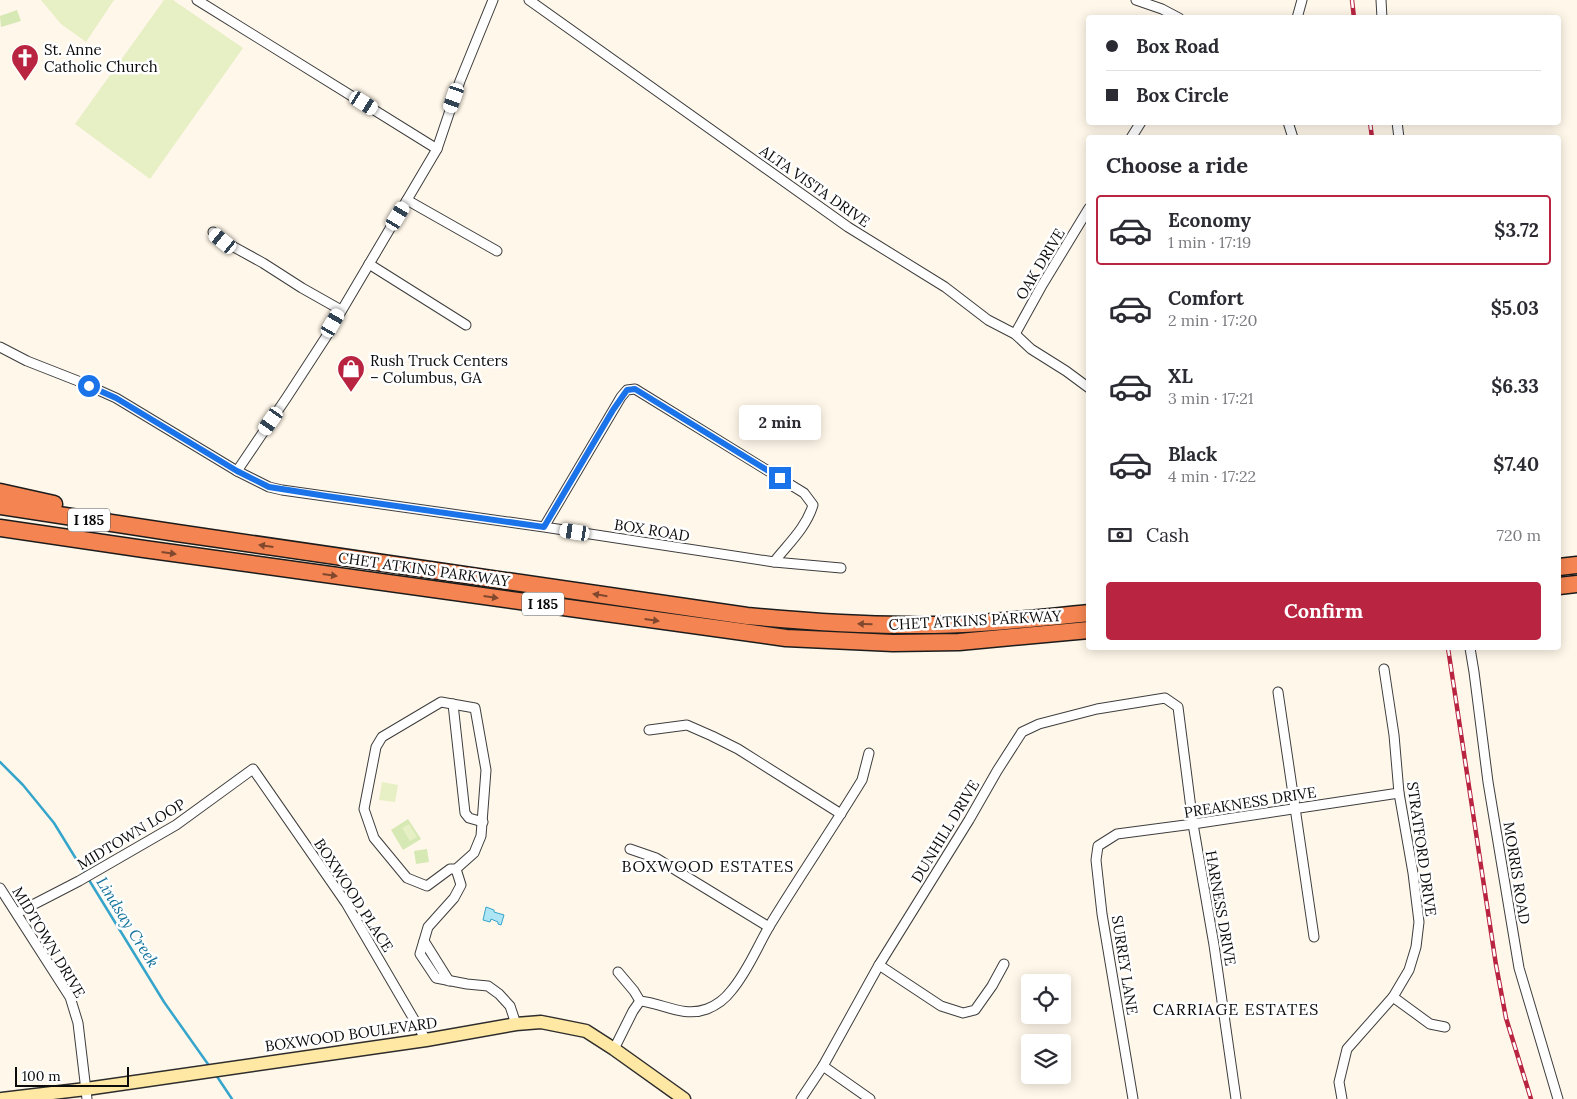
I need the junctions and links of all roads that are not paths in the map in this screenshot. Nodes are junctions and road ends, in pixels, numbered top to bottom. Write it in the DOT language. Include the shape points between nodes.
graph roads {
  1 [pos="197,0"];
  2 [pos="493,0"];
  3 [pos="529,0"];
  4 [pos="1136,0"];
  5 [pos="1302,0"];
  6 [pos="1381,0"];
  7 [pos="1173,15"];
  8 [pos="1298,15"];
  9 [pos="1382,15"];
  10 [pos="436,149"];
  11 [pos="407,200"];
  12 [pos="1086,213"];
  13 [pos="212,232"];
  14 [pos="497,251"];
  15 [pos="369,264"];
  16 [pos="341,310"];
  17 [pos="466,325"];
  18 [pos="1015,334"];
  19 [pos="0,347"];
  20 [pos="1086,386"];
  21 [pos="237,471"];
  22 [pos="0,492"];
  23 [pos="0,506"];
  24 [pos="544,527"];
  25 [pos="0,528"];
  26 [pos="177,534"];
  27 [pos="0,537"];
  28 [pos="144,550"];
  29 [pos="774,562"];
  30 [pos="1577,565"];
  31 [pos="1561,567"];
  32 [pos="841,568"];
  33 [pos="1577,584"];
  34 [pos="1561,586"];
  35 [pos="1086,613"];
  36 [pos="1086,630"];
  37 [pos="1470,650"];
  38 [pos="1384,669"];
  39 [pos="1278,692"];
  40 [pos="453,704"];
  41 [pos="1180,722"];
  42 [pos="649,730"];
  43 [pos="868,753"];
  44 [pos="253,769"];
  45 [pos="1399,793"];
  46 [pos="1296,809"];
  47 [pos="841,814"];
  48 [pos="482,822"];
  49 [pos="1193,824"];
  50 [pos="1107,840"];
  51 [pos="630,849"];
  52 [pos="456,869"];
  53 [pos="0,888"];
  54 [pos="17,914"];
  55 [pos="769,927"];
  56 [pos="1314,937"];
  57 [pos="424,941"];
  58 [pos="434,959"];
  59 [pos="426,964"];
  60 [pos="1004,964"];
  61 [pos="880,965"];
  62 [pos="618,972"];
  63 [pos="449,981"];
  64 [pos="1393,997"];
  65 [pos="640,1001"];
  66 [pos="516,1024"];
  67 [pos="1446,1027"];
  68 [pos="426,1040"];
  69 [pos="614,1048"];
  70 [pos="823,1066"];
  71 [pos="86,1094"];
  72 [pos="2,1099"];
  73 [pos="684,1099"];
  74 [pos="801,1099"];
  75 [pos="870,1099"];
  76 [pos="1133,1099"];
  77 [pos="1236,1099"];
  78 [pos="1342,1099"];
  79 [pos="1558,1099"];
  1 -- 10 [label="street"];
  2 -- 10 [label="street"];
  3 -- 18 [label="street, ALTA VISTA DRIVE" via="848,227 945,287 988,320"];
  4 -- 7 [label="street"];
  5 -- 8 [label="street"];
  6 -- 9 [label="street"];
  10 -- 11 [label="street"];
  11 -- 14 [label="street"];
  11 -- 15 [label="street"];
  12 -- 18 [label="street, OAK DRIVE"];
  13 -- 16 [label="street"];
  15 -- 16 [label="street"];
  15 -- 17 [label="street"];
  16 -- 21 [label="street"];
  18 -- 20 [label="street, ALTA VISTA DRIVE" via="1031,349"];
  19 -- 21 [label="street, BOX ROAD" via="116,398"];
  21 -- 24 [label="street, BOX ROAD" via="281,490"];
  22 -- 26 [label="highway"];
  23 -- 26 [label="highway, CHET ATKINS PARKWAY / I 185"];
  24 -- 29 [label="street, BOX ROAD"];
  24 -- 29 [label="street" via="621,397 627,390 635,389 804,493 813,505 810,517"];
  25 -- 28 [label="highway, CHET ATKINS PARKWAY / I 185"];
  35 -- 26 [label="highway, CHET ATKINS PARKWAY / I 185, one-way" via="1006,622 827,623 657,604"];
  27 -- 28 [label="highway"];
  28 -- 36 [label="highway, CHET ATKINS PARKWAY / I 185, one-way" via="786,638 893,643 959,642"];
  29 -- 32 [label="street, BOX ROAD"];
  30 -- 31 [label="highway"];
  33 -- 34 [label="highway"];
  37 -- 79 [label="street, MORRIS ROAD" via="1488,782 1519,968"];
  38 -- 45 [label="street, STRATFORD DRIVE"];
  39 -- 46 [label="street"];
  40 -- 48 [label="street" via="465,813 469,818"];
  40 -- 48 [label="street" via="475,708 486,770"];
  40 -- 52 [label="street" via="441,702 382,737 376,747 364,809 374,838 407,878 427,886 450,869"];
  41 -- 49 [label="street, HARNESS DRIVE"];
  41 -- 61 [label="street, DUNHILL DRIVE" via="1178,707 1165,698 1097,709 1039,724 1022,732"];
  42 -- 47 [label="street" via="687,726 712,736"];
  43 -- 47 [label="street" via="862,780"];
  44 -- 54 [label="street, MIDTOWN LOOP" via="176,825"];
  44 -- 68 [label="street, BOXWOOD PLACE" via="346,903"];
  45 -- 46 [label="street, PREAKNESS DRIVE"];
  45 -- 64 [label="street, STRATFORD DRIVE" via="1420,922 1409,970"];
  46 -- 49 [label="street, PREAKNESS DRIVE"];
  46 -- 56 [label="street"];
  47 -- 55 [label="street"];
  48 -- 52 [label="street" via="482,836 474,853"];
  49 -- 50 [label="street, PREAKNESS DRIVE" via="1117,834"];
  49 -- 77 [label="street, HARNESS DRIVE" via="1216,954"];
  50 -- 76 [label="street, SURREY LANE" via="1098,846 1096,860"];
  51 -- 55 [label="street" via="656,858"];
  52 -- 57 [label="street" via="461,885 454,898 428,927"];
  53 -- 54 [label="street, MIDTOWN DRIVE"];
  54 -- 71 [label="street, MIDTOWN DRIVE" via="70,996 78,1023"];
  55 -- 65 [label="street" via="733,990 716,1005 683,1012"];
  57 -- 58 [label="street"];
  57 -- 59 [label="street" via="420,954"];
  58 -- 59 [label="street"];
  58 -- 63 [label="street"];
  59 -- 63 [label="street" via="436,978"];
  60 -- 61 [label="street" via="975,1010 963,1013 941,1006"];
  61 -- 70 [label="street, DUNHILL DRIVE"];
  62 -- 65 [label="street"];
  63 -- 66 [label="street" via="488,986 510,1006"];
  64 -- 67 [label="street" via="1430,1024"];
  64 -- 78 [label="street, STRATFORD DRIVE" via="1347,1049 1339,1082"];
  65 -- 69 [label="street"];
  66 -- 68 [label="street, BOXWOOD BOULEVARD"];
  66 -- 69 [label="street, BOXWOOD BOULEVARD" via="541,1022 586,1031"];
  68 -- 71 [label="street, BOXWOOD BOULEVARD" via="190,1074"];
  69 -- 73 [label="street, BOXWOOD BOULEVARD"];
  70 -- 74 [label="street, DUNHILL DRIVE"];
  70 -- 75 [label="street"];
  71 -- 72 [label="street, BOXWOOD BOULEVARD"];
}
